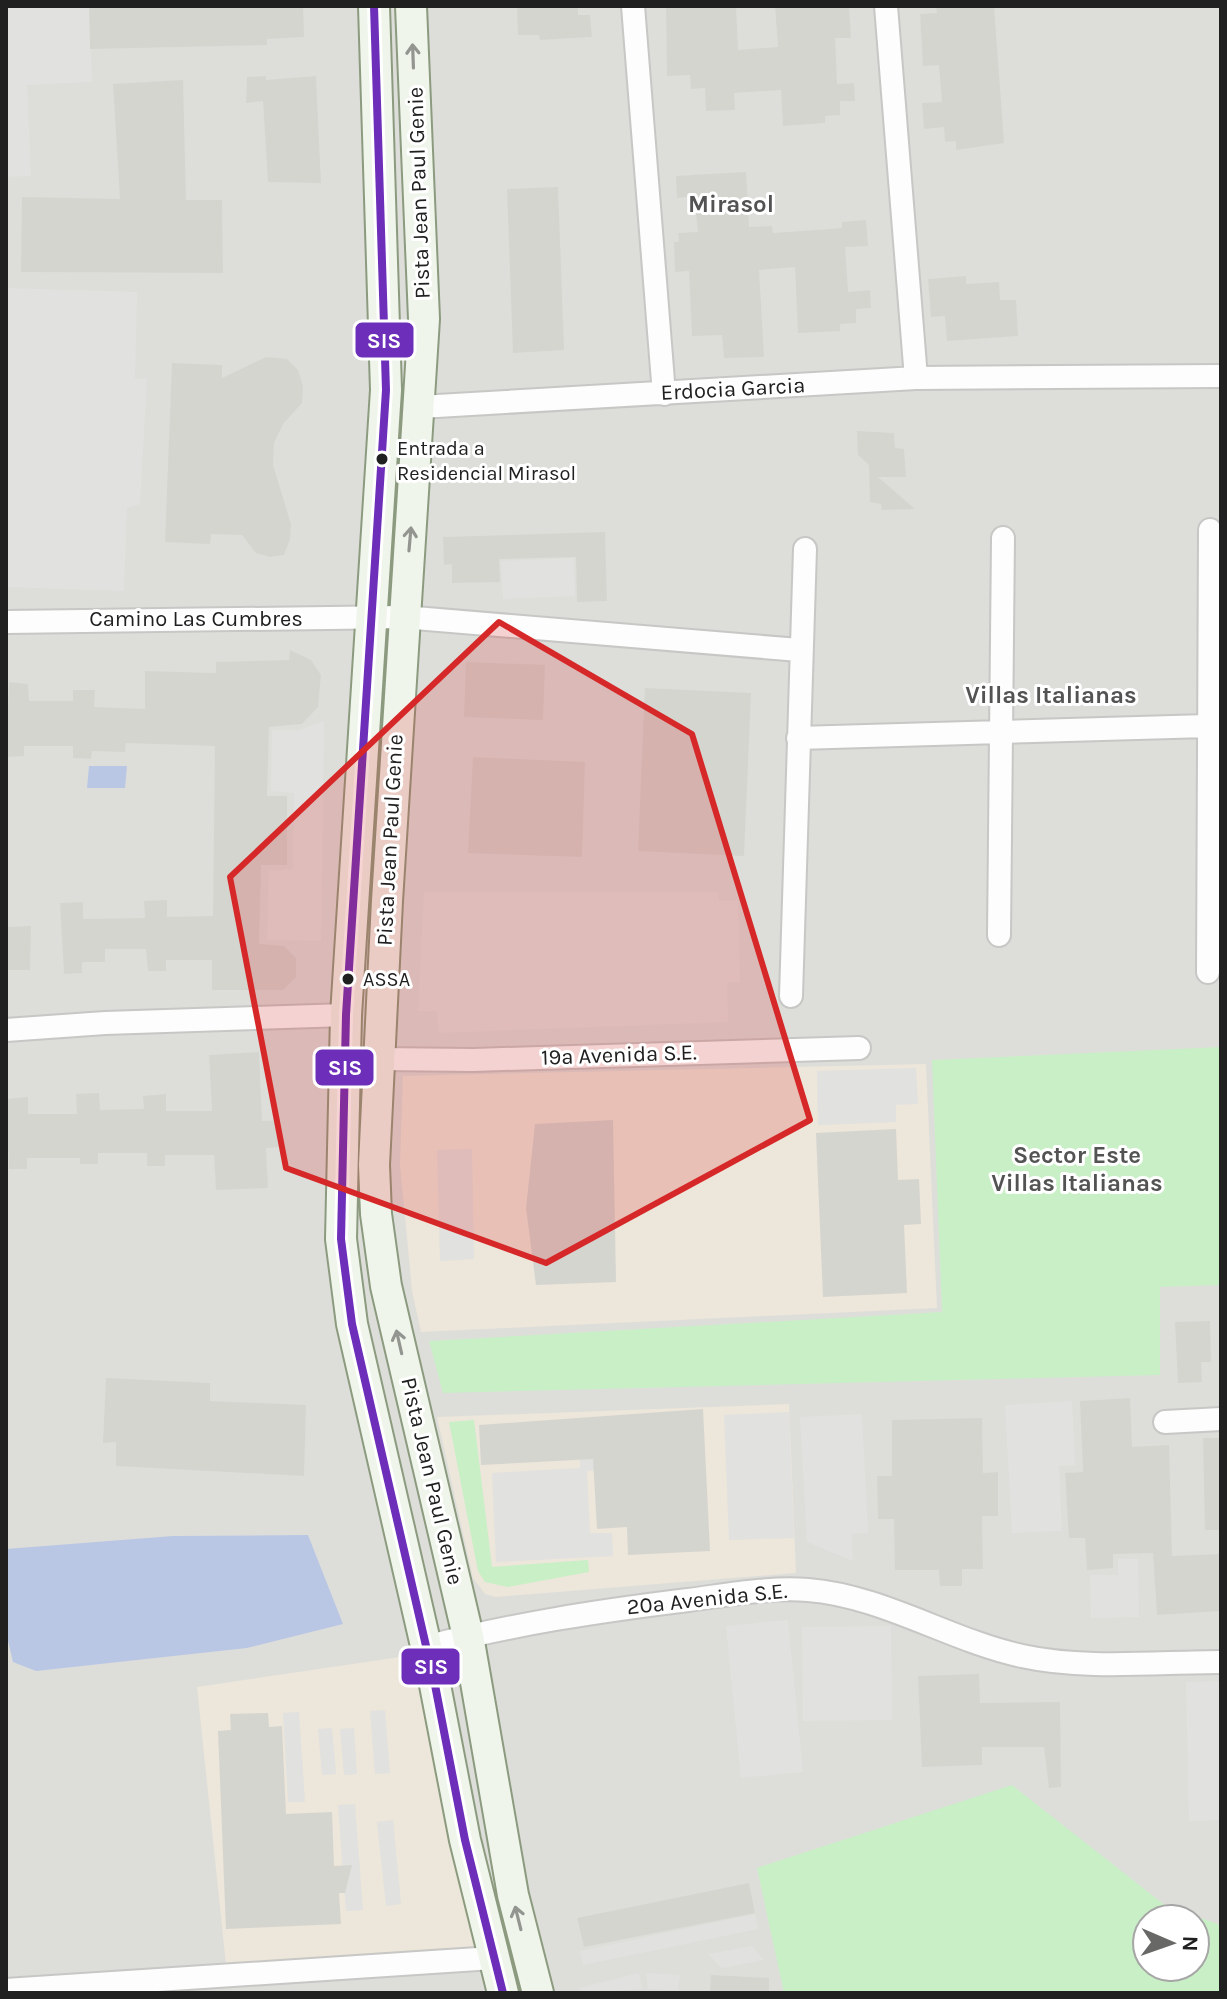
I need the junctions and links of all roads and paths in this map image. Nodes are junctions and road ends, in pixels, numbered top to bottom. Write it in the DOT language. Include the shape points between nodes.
graph roads {
  1 [pos="374,6"];
  2 [pos="411,6"];
  3 [pos="633,6"];
  4 [pos="886,6"];
  5 [pos="1221,376"];
  6 [pos="916,378"];
  7 [pos="664,394"];
  8 [pos="420,407"];
  9 [pos="1210,530"];
  10 [pos="1003,538"];
  11 [pos="805,549"];
  12 [pos="387,618"];
  13 [pos="1215,621"];
  14 [pos="6,622"];
  15 [pos="799,650"];
  16 [pos="1207,726"];
  17 [pos="1002,731"];
  18 [pos="798,738"];
  19 [pos="1214,866"];
  20 [pos="356,881"];
  21 [pos="999,935"];
  22 [pos="1208,972"];
  23 [pos="791,996"];
  24 [pos="346,1015"];
  25 [pos="6,1030"];
  26 [pos="859,1048"];
  27 [pos="379,1059"];
  28 [pos="345,1272"];
  29 [pos="1221,1419"];
  30 [pos="1165,1422"];
  31 [pos="468,1636"];
  32 [pos="426,1647"];
  33 [pos="1221,1662"];
  34 [pos="493,1958"];
  35 [pos="6,1990"];
  36 [pos="503,1993"];
  37 [pos="538,1993"];
  1 -- 12 [label="main road, Pista Jean Paul Genie"];
  8 -- 2 [label="main road, Pista Jean Paul Genie, one-way" via="424,319"];
  3 -- 7 [label="street"];
  4 -- 6 [label="street"];
  5 -- 6 [label="street, Erdocia Garcia"];
  6 -- 7 [label="street, Erdocia Garcia"];
  7 -- 8 [label="street, Erdocia Garcia"];
  12 -- 8 [label="main road, Pista Jean Paul Genie, one-way"];
  9 -- 13 [label="street"];
  10 -- 17 [label="street"];
  11 -- 15 [label="street"];
  12 -- 14 [label="street, Camino Las Cumbres"];
  12 -- 15 [label="street"];
  12 -- 20 [label="main road, Pista Jean Paul Genie"];
  12 -- 27 [label="main road, Pista Jean Paul Genie" via="380,794 390,844"];
  13 -- 16 [label="street"];
  15 -- 18 [label="street"];
  16 -- 17 [label="street"];
  16 -- 19 [label="street"];
  17 -- 18 [label="street"];
  17 -- 21 [label="street"];
  18 -- 23 [label="street"];
  19 -- 22 [label="street"];
  20 -- 24 [label="main road, Pista Jean Paul Genie"];
  20 -- 27 [label="main road" via="364,922 361,1040"];
  24 -- 25 [label="street"];
  24 -- 28 [label="main road, Pista Jean Paul Genie" via="339,1196"];
  26 -- 27 [label="street, 19a Avenida S.E."];
  27 -- 28 [label="main road" via="359,1077 355,1223"];
  31 -- 27 [label="main road, Pista Jean Paul Genie, one-way" via="386,1286 374,1165"];
  28 -- 32 [label="main road, Pista Jean Paul Genie" via="352,1324"];
  29 -- 30 [label="street"];
  31 -- 32 [label="street, 20a Avenida S.E."];
  31 -- 33 [label="street, 20a Avenida S.E." via="570,1614 809,1590 886,1607 1021,1656 1062,1662"];
  37 -- 31 [label="main road, Pista Jean Paul Genie, one-way" via="513,1895"];
  32 -- 34 [label="main road, Pista Jean Paul Genie"];
  34 -- 35 [label="street"];
  34 -- 36 [label="main road, Pista Jean Paul Genie"];
}
